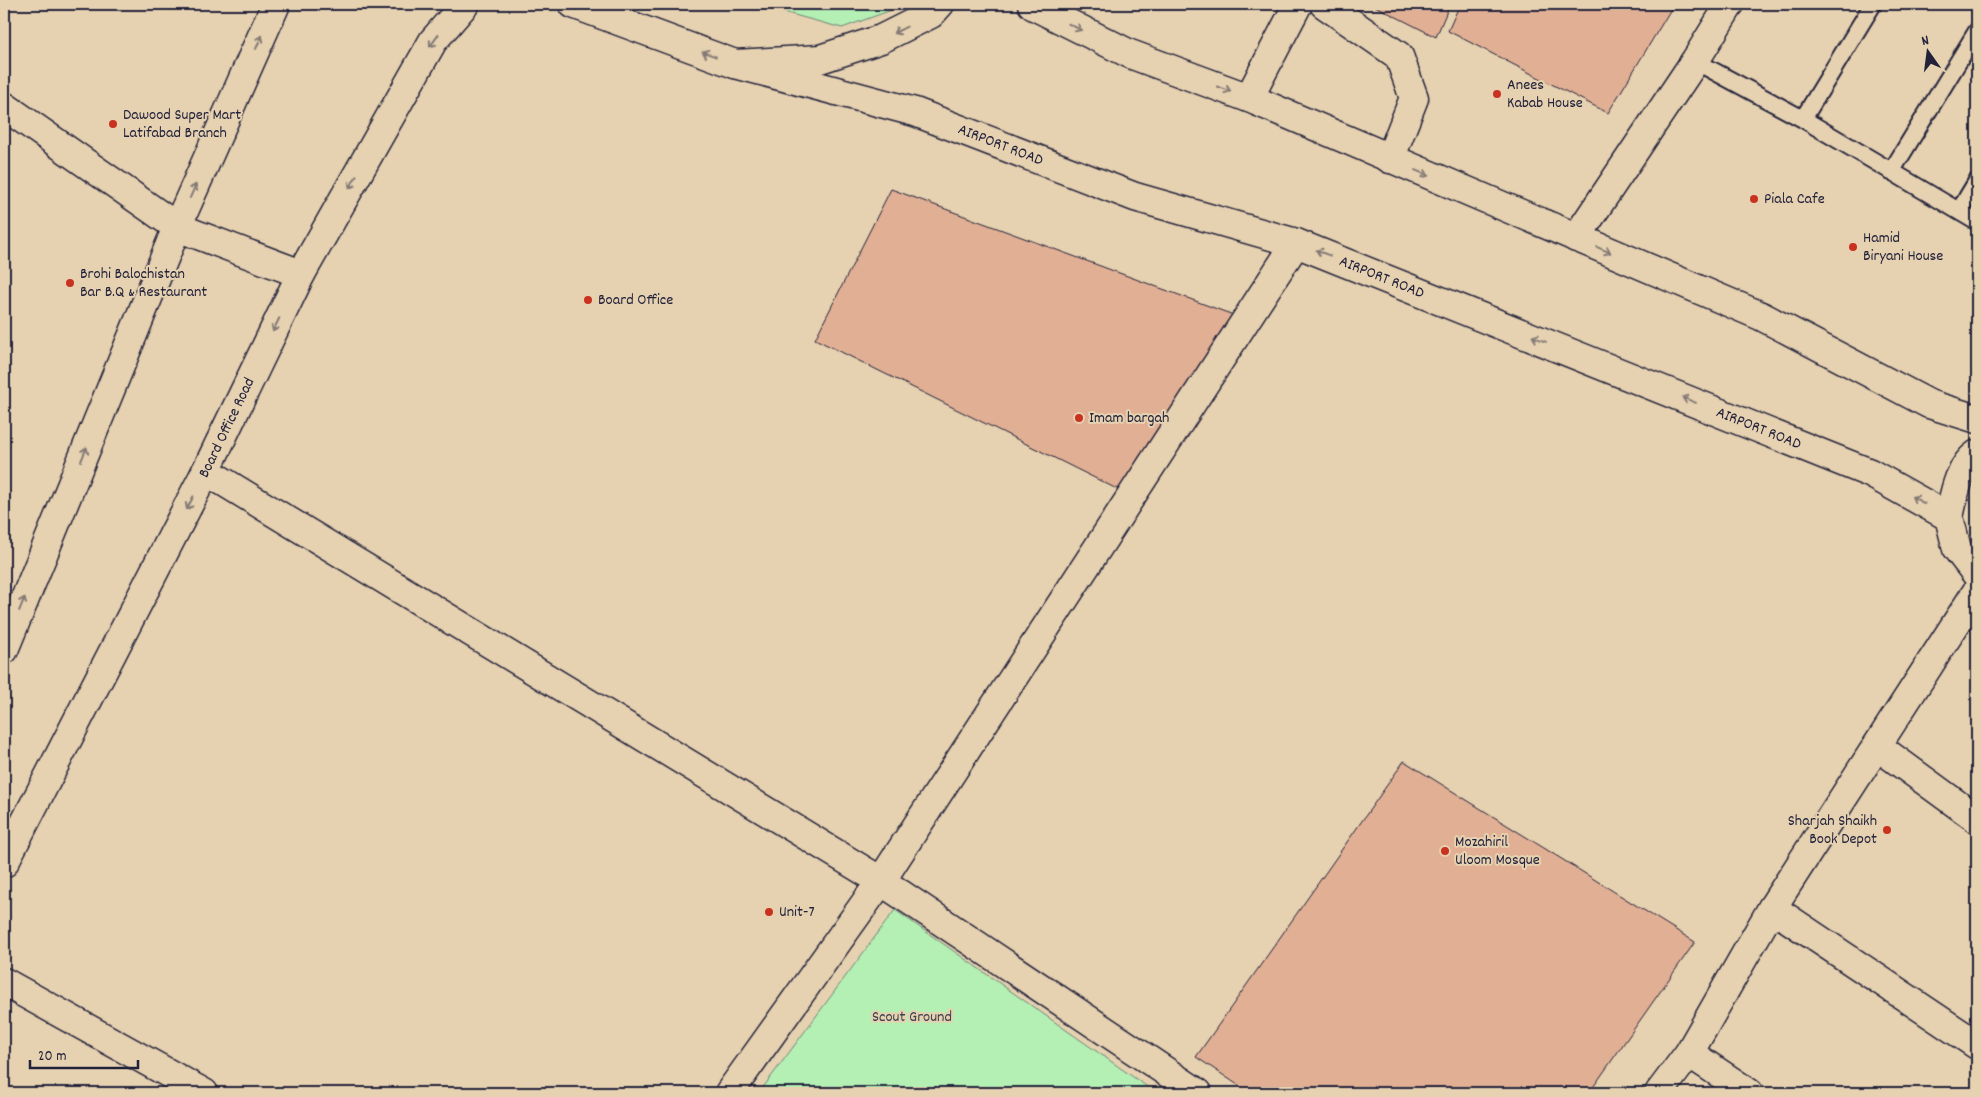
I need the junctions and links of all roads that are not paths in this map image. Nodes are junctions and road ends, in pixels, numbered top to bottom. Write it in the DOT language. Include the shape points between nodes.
graph roads {
  1 [pos="276,4"];
  2 [pos="465,4"];
  3 [pos="573,4"];
  4 [pos="940,4"];
  5 [pos="1298,4"];
  6 [pos="1324,4"];
  7 [pos="1730,4"];
  8 [pos="1873,4"];
  9 [pos="1035,5"];
  10 [pos="1977,31"];
  11 [pos="1695,61"];
  12 [pos="735,64"];
  13 [pos="1249,98"];
  14 [pos="4,106"];
  15 [pos="1803,119"];
  16 [pos="1390,158"];
  17 [pos="1891,172"];
  18 [pos="1977,181"];
  19 [pos="1959,211"];
  20 [pos="1977,222"];
  21 [pos="177,227"];
  22 [pos="1576,238"];
  23 [pos="1296,243"];
  24 [pos="300,274"];
  25 [pos="1977,419"];
  26 [pos="1977,454"];
  27 [pos="206,471"];
  28 [pos="1949,517"];
  29 [pos="1977,575"];
  30 [pos="1977,591"];
  31 [pos="4,650"];
  32 [pos="1877,746"];
  33 [pos="1977,819"];
  34 [pos="4,863"];
  35 [pos="881,881"];
  36 [pos="1772,908"];
  37 [pos="4,982"];
  38 [pos="1977,1045"];
  39 [pos="1688,1053"];
  40 [pos="204,1093"];
  41 [pos="729,1093"];
  42 [pos="1198,1093"];
  43 [pos="1659,1093"];
  44 [pos="1749,1093"];
  21 -- 1 [label="street, one-way"];
  2 -- 24 [label="street, Board Office Road, one-way" via="433,42"];
  12 -- 3 [label="street, AIRPORT ROAD, one-way"];
  4 -- 12 [label="street, one-way" via="931,14 881,39 820,59"];
  5 -- 13 [label="street"];
  6 -- 16 [label="street" via="1399,56 1414,98"];
  7 -- 11 [label="street"];
  8 -- 15 [label="lane"];
  9 -- 13 [label="street, one-way" via="1130,54"];
  10 -- 17 [label="lane"];
  11 -- 15 [label="lane"];
  11 -- 22 [label="street"];
  12 -- 23 [label="street, AIRPORT ROAD" via="915,112 1135,197"];
  13 -- 16 [label="street"];
  14 -- 21 [label="street"];
  15 -- 17 [label="lane"];
  16 -- 22 [label="street, one-way"];
  17 -- 19 [label="lane"];
  18 -- 19 [label="lane"];
  19 -- 20 [label="lane"];
  21 -- 24 [label="street"];
  31 -- 21 [label="street, one-way"];
  22 -- 25 [label="street, one-way" via="1761,316 1929,404"];
  28 -- 23 [label="street, AIRPORT ROAD, one-way" via="1870,473"];
  23 -- 35 [label="street"];
  24 -- 27 [label="street, Board Office Road, one-way"];
  26 -- 28 [label="street" via="1971,458 1958,483"];
  27 -- 34 [label="street, Board Office Road, one-way"];
  27 -- 35 [label="street"];
  28 -- 29 [label="street" via="1957,549"];
  30 -- 32 [label="street"];
  32 -- 33 [label="street"];
  32 -- 36 [label="street"];
  35 -- 41 [label="street"];
  35 -- 42 [label="street"];
  36 -- 38 [label="street"];
  36 -- 39 [label="street"];
  37 -- 40 [label="street"];
  39 -- 43 [label="street"];
  39 -- 44 [label="street"];
}
